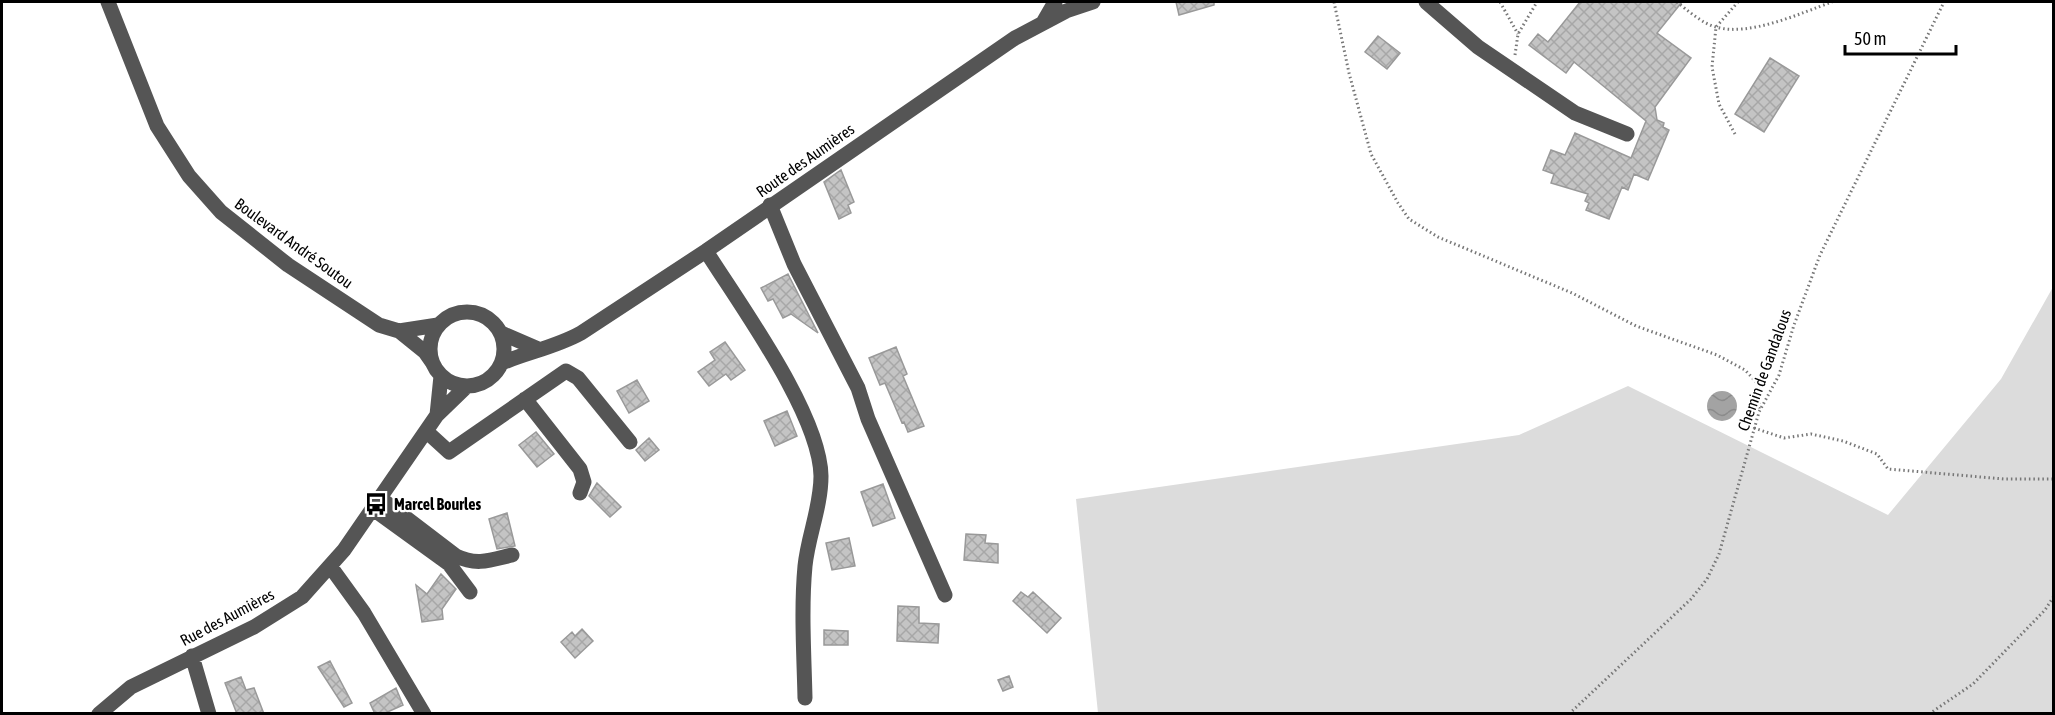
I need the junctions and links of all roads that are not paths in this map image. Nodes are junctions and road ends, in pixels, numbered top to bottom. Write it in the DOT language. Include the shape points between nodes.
graph roads {
  1 [pos="108,2"];
  2 [pos="1055,2"];
  3 [pos="1093,2"];
  4 [pos="1426,2"];
  5 [pos="1044,21"];
  6 [pos="1627,134"];
  7 [pos="770,206"];
  8 [pos="706,251"];
  9 [pos="438,325"];
  10 [pos="399,331"];
  11 [pos="501,333"];
  12 [pos="538,349"];
  13 [pos="502,363"];
  14 [pos="437,370"];
  15 [pos="467,386"];
  16 [pos="525,399"];
  17 [pos="437,415"];
  18 [pos="426,431"];
  19 [pos="630,442"];
  20 [pos="580,493"];
  21 [pos="376,504"];
  22 [pos="512,555"];
  23 [pos="330,566"];
  24 [pos="470,591"];
  25 [pos="945,595"];
  26 [pos="192,656"];
  27 [pos="805,698"];
  28 [pos="99,714"];
  29 [pos="209,714"];
  30 [pos="424,714"];
  1 -- 10 [label="street, Boulevard André Soutou" via="157,126 172,153 207,198 288,265 379,325"];
  2 -- 5 [label="street"];
  3 -- 5 [label="street, Route des Aumières"];
  4 -- 6 [label="street" via="1478,47 1575,112"];
  5 -- 7 [label="street, Route des Aumières"];
  7 -- 8 [label="street, Route des Aumières"];
  7 -- 25 [label="street" via="794,264 858,388"];
  8 -- 12 [label="street, Route des Aumières" via="581,333"];
  8 -- 27 [label="street" via="804,415 821,475 805,564"];
  9 -- 10 [label="street"];
  9 -- 11 [label="street" via="453,314 471,311 494,322"];
  9 -- 14 [label="street" via="430,344"];
  10 -- 14 [label="street, Boulevard André Soutou" via="425,352"];
  11 -- 12 [label="street"];
  11 -- 13 [label="street"];
  12 -- 13 [label="street, Route des Aumières"];
  13 -- 15 [label="street" via="488,380"];
  14 -- 15 [label="street" via="457,385"];
  14 -- 17 [label="street"];
  15 -- 17 [label="street, Rue des Aumières"];
  16 -- 18 [label="street" via="448,453"];
  16 -- 19 [label="street" via="566,370 578,378"];
  16 -- 20 [label="street" via="579,469 584,483"];
  17 -- 18 [label="street, Rue des Aumières"];
  18 -- 21 [label="street, Rue des Aumières"];
  21 -- 22 [label="street" via="467,561 480,563"];
  21 -- 23 [label="street, Rue des Aumières"];
  21 -- 24 [label="street" via="449,564"];
  23 -- 26 [label="street, Rue des Aumières" via="303,597 254,627"];
  23 -- 30 [label="street" via="364,613"];
  26 -- 28 [label="street, Rue des Aumières" via="131,687"];
  26 -- 29 [label="street"];
}
